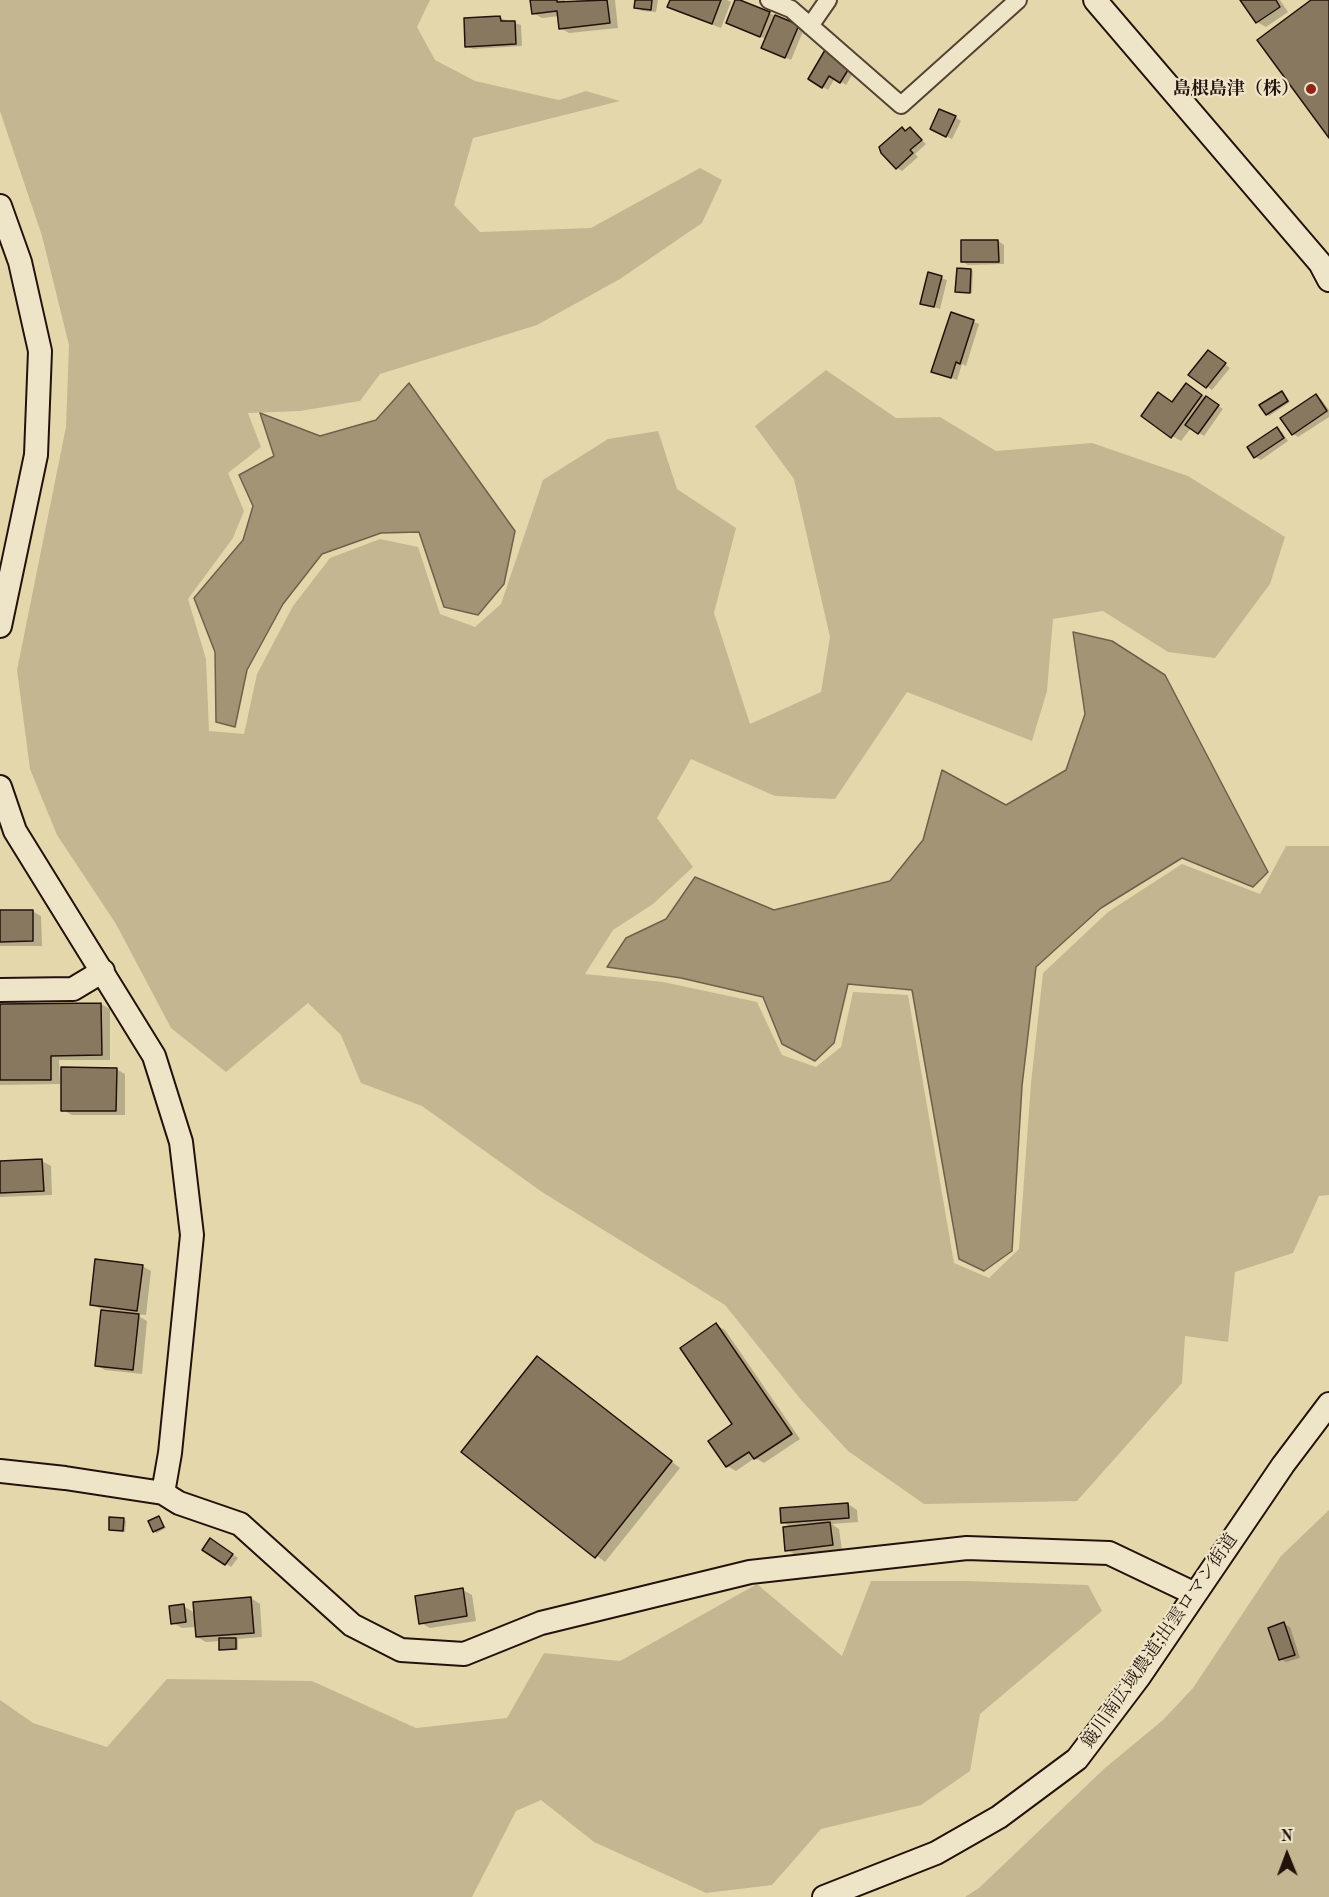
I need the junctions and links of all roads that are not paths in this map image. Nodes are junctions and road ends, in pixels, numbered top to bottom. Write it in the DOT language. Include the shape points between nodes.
graph roads {
  1 [pos="769,0"];
  2 [pos="828,0"];
  3 [pos="1018,0"];
  4 [pos="1095,0"];
  5 [pos="810,26"];
  6 [pos="0,206"];
  7 [pos="1329,280"];
  8 [pos="0,626"];
  9 [pos="0,787"];
  10 [pos="103,971"];
  11 [pos="0,990"];
  12 [pos="1329,1404"];
  13 [pos="0,1471"];
  14 [pos="163,1493"];
  15 [pos="1195,1594"];
  16 [pos="824,1897"];
  1 -- 5 [label="street" via="790,9"];
  2 -- 5 [label="street"];
  3 -- 5 [label="street" via="901,105"];
  4 -- 7 [label="street" via="1320,263"];
  6 -- 8 [label="street" via="20,262 40,351 36,455"];
  9 -- 10 [label="street" via="15,831"];
  10 -- 11 [label="street" via="73,989"];
  10 -- 14 [label="street" via="154,1056 181,1142 192,1235"];
  12 -- 15 [label="street, 簸川南広域農道;出雲ロマン街道"];
  13 -- 14 [label="street"];
  14 -- 15 [label="street" via="179,1503 240,1524 352,1625 401,1650 464,1654 541,1623 750,1572 967,1548 1109,1553"];
  15 -- 16 [label="street, 簸川南広域農道;出雲ロマン街道" via="1140,1677 1077,1759 999,1818 936,1853"];
}
